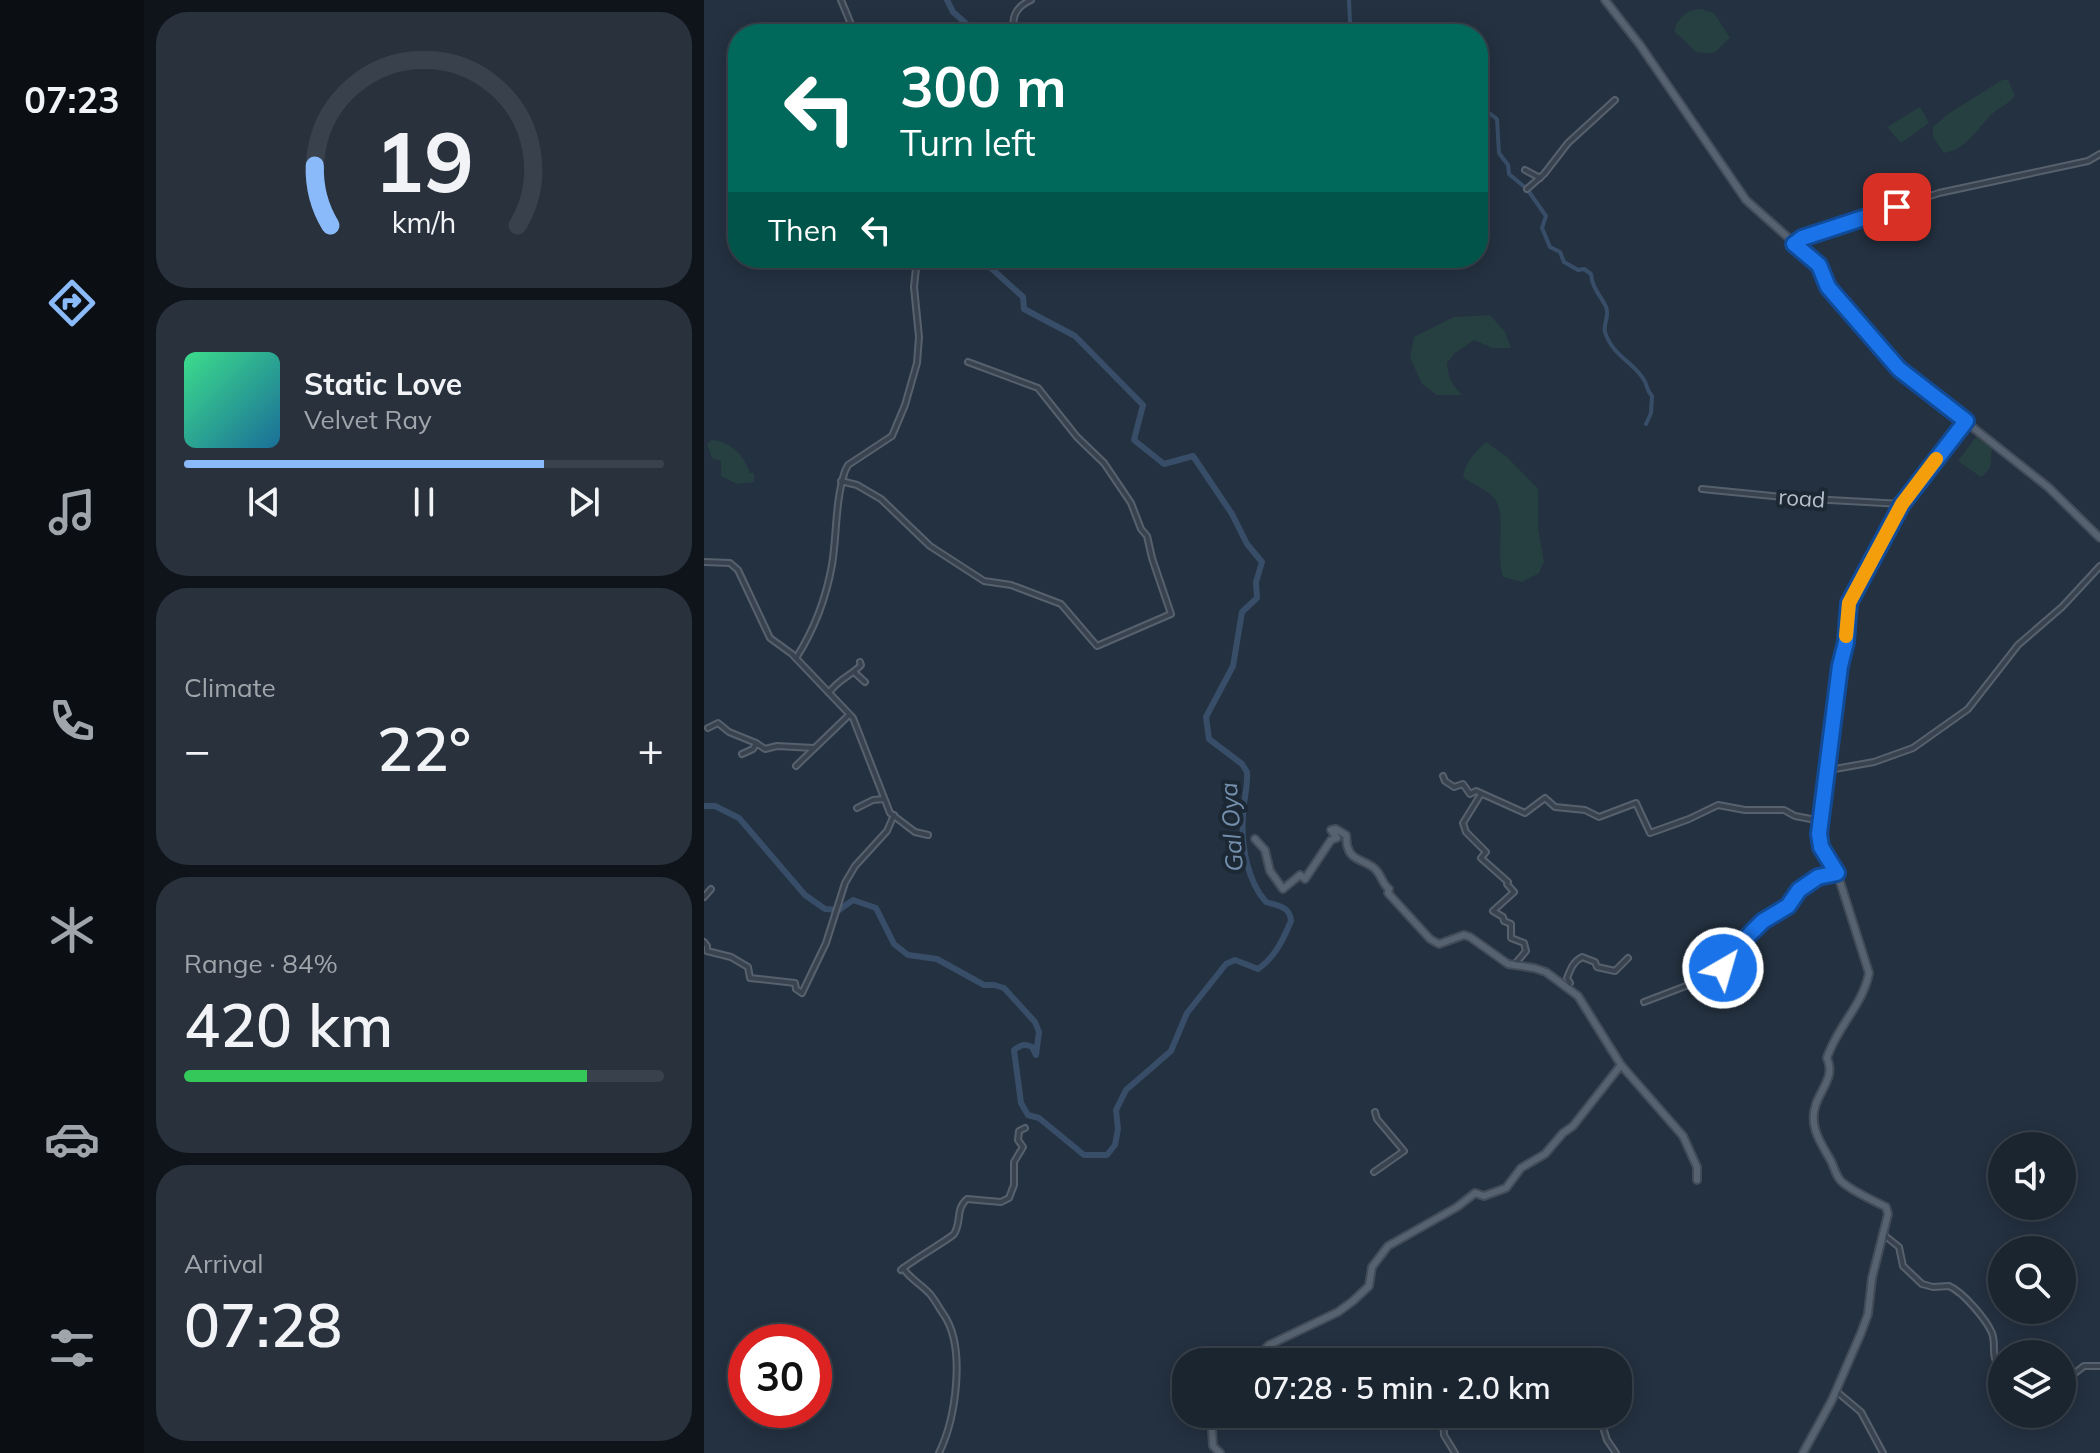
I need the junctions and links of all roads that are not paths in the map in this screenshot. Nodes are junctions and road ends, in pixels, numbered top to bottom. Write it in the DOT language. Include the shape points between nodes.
graph roads {
  1 [pos="841,0"];
  2 [pos="1031,0"];
  3 [pos="1606,0"];
  4 [pos="851,24"];
  5 [pos="1014,24"];
  6 [pos="1615,100"];
  7 [pos="2100,154"];
  8 [pos="1525,170"];
  9 [pos="1540,178"];
  10 [pos="1527,189"];
  11 [pos="1794,244"];
  12 [pos="916,268"];
  13 [pos="968,362"];
  14 [pos="1966,421"];
  15 [pos="841,481"];
  16 [pos="1702,489"];
  17 [pos="1902,504"];
  18 [pos="2100,538"];
  19 [pos="704,562"];
  20 [pos="2100,566"];
  21 [pos="796,658"];
  22 [pos="860,662"];
  23 [pos="854,672"];
  24 [pos="865,682"];
  25 [pos="829,693"];
  26 [pos="849,715"];
  27 [pos="708,728"];
  28 [pos="756,743"];
  29 [pos="814,748"];
  30 [pos="742,754"];
  31 [pos="796,766"];
  32 [pos="1829,770"];
  33 [pos="1443,776"];
  34 [pos="1481,794"];
  35 [pos="884,799"];
  36 [pos="857,808"];
  37 [pos="894,815"];
  38 [pos="1822,822"];
  39 [pos="928,835"];
  40 [pos="1255,839"];
  41 [pos="1837,873"];
  42 [pos="711,889"];
  43 [pos="704,897"];
  44 [pos="704,942"];
  45 [pos="1628,958"];
  46 [pos="1514,965"];
  47 [pos="1567,986"];
  48 [pos="1644,1002"];
  49 [pos="1621,1065"];
  50 [pos="1375,1112"];
  51 [pos="1025,1128"];
  52 [pos="1374,1172"];
  53 [pos="1697,1180"];
  54 [pos="1883,1234"];
  55 [pos="1993,1340"];
  56 [pos="1266,1348"];
  57 [pos="2100,1366"];
  58 [pos="2076,1372"];
  59 [pos="1836,1391"];
  60 [pos="1212,1428"];
  61 [pos="1444,1428"];
  62 [pos="1603,1428"];
  63 [pos="939,1453"];
  64 [pos="1220,1453"];
  65 [pos="1455,1453"];
  66 [pos="1616,1453"];
  67 [pos="1803,1453"];
  68 [pos="1883,1453"];
  1 -- 4 [label="street"];
  2 -- 5 [label="street" via="1020,5"];
  3 -- 11 [label="main road" via="1746,200"];
  6 -- 9 [label="street" via="1561,150"];
  7 -- 11 [label="street" via="1939,193"];
  8 -- 9 [label="street"];
  9 -- 10 [label="street"];
  11 -- 14 [label="main road" via="1819,265 1828,287 1899,369"];
  12 -- 15 [label="street" via="918,349 905,405 892,436 848,465"];
  13 -- 15 [label="street" via="1038,388 1104,463 1147,536 1171,614 1097,646 1061,604 984,581 930,546 881,499"];
  14 -- 17 [label="main road"];
  14 -- 18 [label="main road" via="2048,487"];
  15 -- 21 [label="street" via="824,600"];
  16 -- 17 [label="street, road"];
  17 -- 32 [label="main road" via="1847,607"];
  19 -- 21 [label="street" via="730,563 738,570 767,634"];
  20 -- 32 [label="street" via="2011,653 1968,709 1913,748"];
  21 -- 25 [label="street"];
  22 -- 23 [label="street"];
  23 -- 24 [label="street"];
  23 -- 25 [label="street"];
  25 -- 26 [label="street"];
  26 -- 29 [label="street"];
  26 -- 35 [label="street"];
  27 -- 28 [label="street" via="718,723"];
  28 -- 29 [label="street" via="765,749"];
  28 -- 30 [label="street"];
  29 -- 31 [label="street"];
  32 -- 38 [label="main road"];
  33 -- 34 [label="street" via="1454,787 1463,784 1470,794"];
  34 -- 38 [label="street" via="1525,813 1545,798 1555,807 1599,817 1636,803 1650,833 1723,804 1784,810"];
  34 -- 46 [label="street" via="1463,823 1486,852 1481,858 1514,892 1493,911 1511,924 1511,938 1524,943 1526,951"];
  35 -- 36 [label="street"];
  35 -- 37 [label="street"];
  37 -- 39 [label="street" via="920,835"];
  37 -- 44 [label="street" via="886,833 855,866 802,993 795,983 750,978 748,967 707,951"];
  38 -- 41 [label="main road" via="1821,847"];
  40 -- 46 [label="main road" via="1283,889 1300,875 1305,879 1337,838 1331,830 1336,829 1346,835 1353,857 1373,867 1388,893 1430,939 1439,944 1464,935"];
  41 -- 48 [label="street" via="1818,877 1799,890 1712,976"];
  41 -- 54 [label="main road" via="1869,973 1830,1049 1831,1068 1813,1121 1839,1180 1886,1207"];
  42 -- 43 [label="street"];
  45 -- 47 [label="street" via="1615,971 1582,957 1571,969"];
  46 -- 47 [label="main road" via="1534,968"];
  47 -- 49 [label="main road" via="1586,1005"];
  49 -- 53 [label="main road" via="1683,1136"];
  49 -- 56 [label="main road" via="1577,1122 1545,1154 1521,1168 1506,1188 1484,1196 1475,1193 1388,1246 1372,1267 1369,1286 1353,1301"];
  50 -- 52 [label="street" via="1404,1151"];
  51 -- 63 [label="street" via="1019,1131 1023,1147 1014,1162 1009,1198 963,1201 951,1237 902,1269 928,1292 957,1348 956,1386"];
  54 -- 55 [label="street" via="1899,1247 1903,1266 1922,1284 1952,1287 1970,1303"];
  54 -- 59 [label="main road" via="1868,1314"];
  57 -- 58 [label="street"];
  59 -- 67 [label="main road"];
  59 -- 68 [label="street" via="1861,1412"];
  60 -- 64 [label="main road" via="1213,1446"];
  61 -- 65 [label="street"];
  62 -- 66 [label="street"];
}
